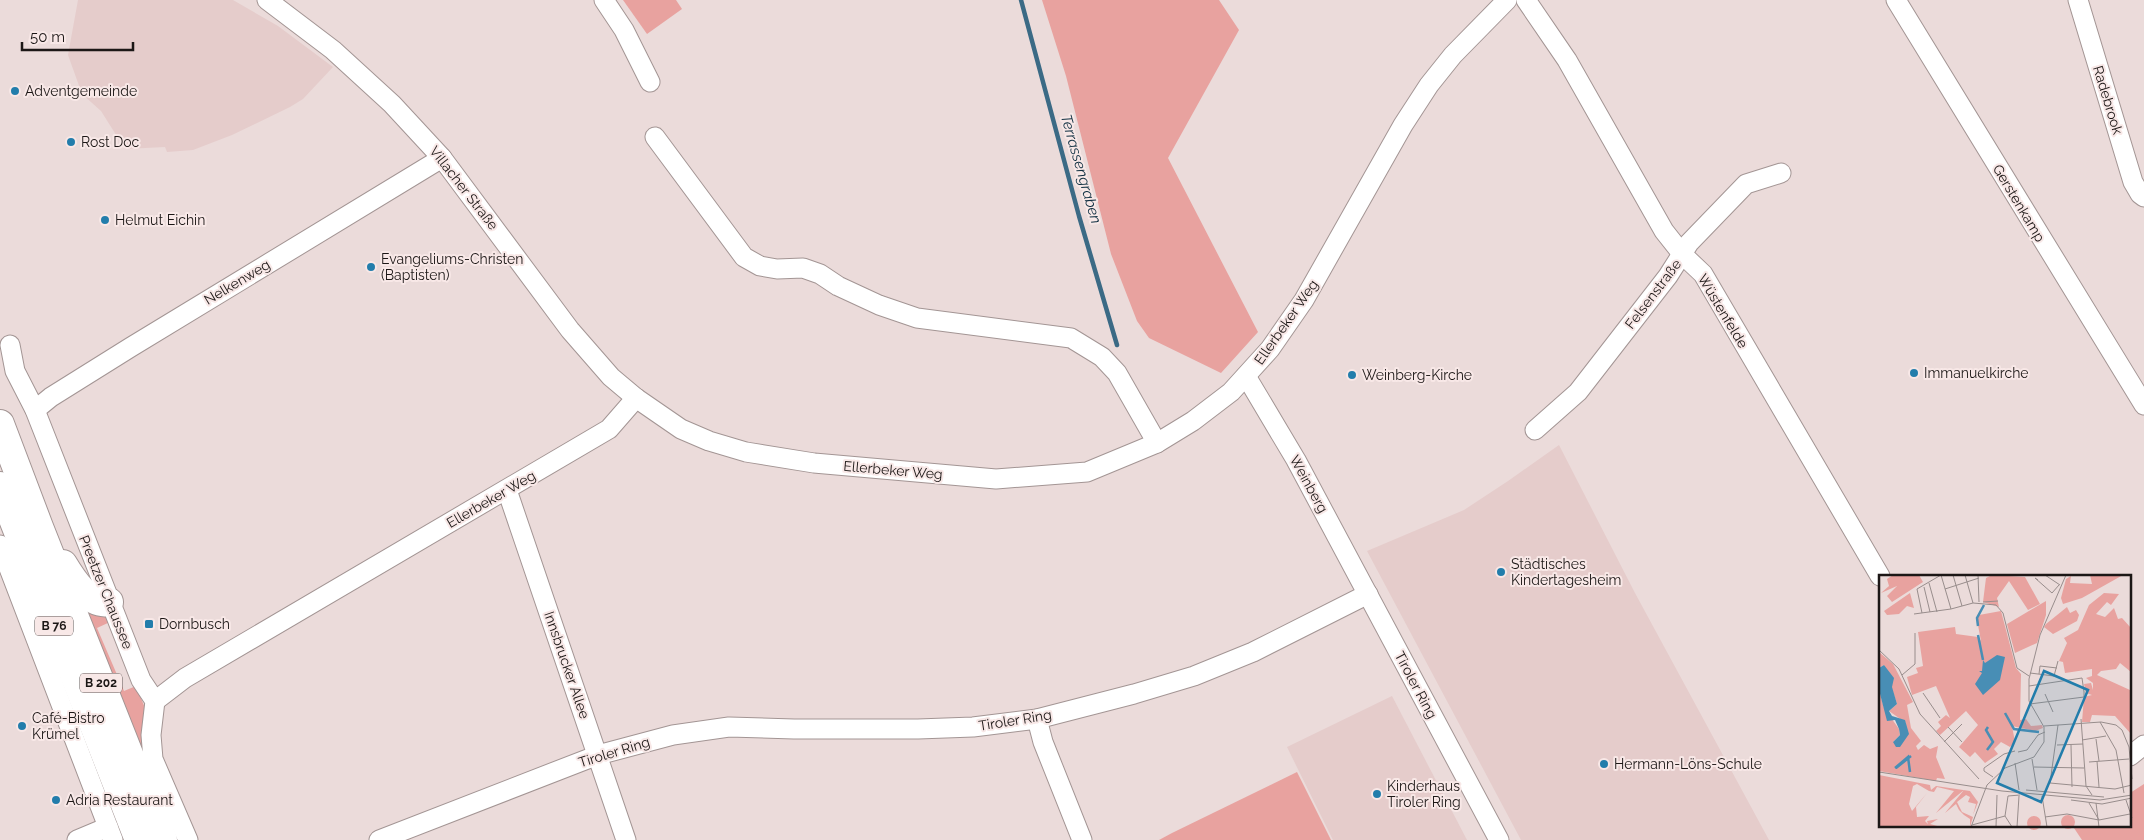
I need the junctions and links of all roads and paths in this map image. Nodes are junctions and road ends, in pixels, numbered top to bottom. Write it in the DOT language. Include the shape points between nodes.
graph roads {
  1 [pos="267,0"];
  2 [pos="604,0"];
  3 [pos="1507,0"];
  4 [pos="1526,0"];
  5 [pos="1896,0"];
  6 [pos="2078,0"];
  7 [pos="650,82"];
  8 [pos="655,137"];
  9 [pos="442,158"];
  10 [pos="1781,173"];
  11 [pos="2144,197"];
  12 [pos="1683,255"];
  13 [pos="10,345"];
  14 [pos="1246,376"];
  15 [pos="636,398"];
  16 [pos="2144,405"];
  17 [pos="35,410"];
  18 [pos="0,424"];
  19 [pos="1535,430"];
  20 [pos="1157,443"];
  21 [pos="0,486"];
  22 [pos="507,490"];
  23 [pos="39,527"];
  24 [pos="0,544"];
  25 [pos="1879,575"];
  26 [pos="1368,594"];
  27 [pos="109,602"];
  28 [pos="155,701"];
  29 [pos="1037,718"];
  30 [pos="2144,745"];
  31 [pos="2132,754"];
  32 [pos="598,755"];
  33 [pos="110,833"];
  34 [pos="77,840"];
  35 [pos="139,840"];
  36 [pos="163,840"];
  37 [pos="188,840"];
  38 [pos="379,840"];
  39 [pos="626,840"];
  40 [pos="1082,840"];
  41 [pos="1499,840"];
  1 -- 9 [label="street, Villacher Straße" via="333,50 392,104"];
  2 -- 7 [label="street" via="624,30"];
  3 -- 14 [label="street, Ellerbeker Weg" via="1453,55 1429,85 1304,300 1270,349"];
  4 -- 12 [label="street, Wüstenfelde" via="1567,60 1664,231"];
  5 -- 16 [label="street, Gerstenkamp"];
  6 -- 11 [label="street, Radebrook" via="2133,182"];
  8 -- 20 [label="street" via="744,257 760,266 803,268 878,305 917,318 1071,338 1102,357 1117,373"];
  9 -- 15 [label="street, Villacher Straße" via="570,330 610,377"];
  9 -- 17 [label="street, Nelkenweg" via="51,397"];
  10 -- 12 [label="street, Felsenstraße" via="1746,184 1689,243"];
  12 -- 19 [label="street, Felsenstraße" via="1578,392"];
  12 -- 25 [label="street, Wüstenfelde" via="1703,274"];
  13 -- 17 [label="street, Preetzer Chaussee" via="15,371"];
  14 -- 20 [label="street, Ellerbeker Weg" via="1210,409"];
  14 -- 26 [label="street, Weinberg" via="1296,460"];
  15 -- 20 [label="street, Ellerbeker Weg" via="681,429 746,452 814,463 996,480 1087,472"];
  15 -- 22 [label="street, Ellerbeker Weg" via="609,429"];
  17 -- 27 [label="street, Preetzer Chaussee"];
  18 -- 23 [label="highway"];
  21 -- 35 [label="highway, B 76"];
  22 -- 28 [label="street, Ellerbeker Weg" via="185,678"];
  22 -- 32 [label="street, Innsbrucker Allee"];
  23 -- 27 [label="highway" via="85,593 98,602"];
  23 -- 36 [label="highway, B 202"];
  24 -- 33 [label="street"];
  26 -- 29 [label="street, Tiroler Ring" via="1253,652 1194,676"];
  26 -- 41 [label="street, Tiroler Ring"];
  27 -- 28 [label="street, Preetzer Chaussee" via="141,680"];
  28 -- 37 [label="street" via="151,735 153,759"];
  29 -- 32 [label="street, Tiroler Ring" via="918,730 729,727 673,735"];
  29 -- 40 [label="street" via="1043,742"];
  30 -- 31 [label="street"];
  32 -- 38 [label="street, Tiroler Ring"];
  32 -- 39 [label="street, Innsbrucker Allee"];
  33 -- 34 [label="street"];
}
